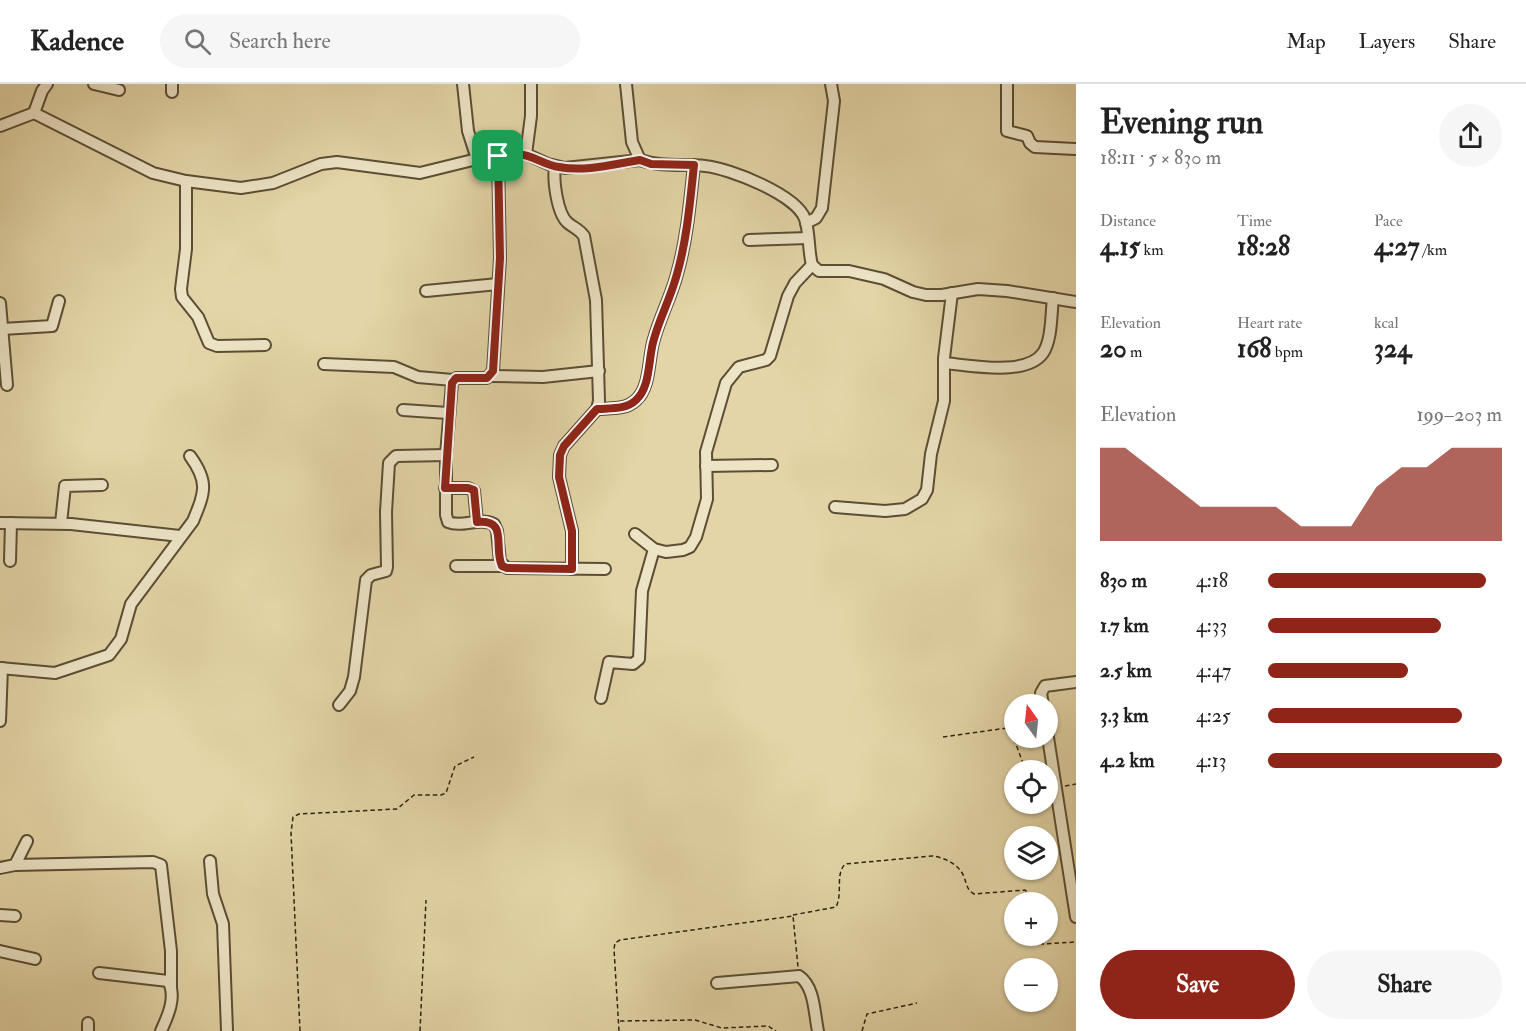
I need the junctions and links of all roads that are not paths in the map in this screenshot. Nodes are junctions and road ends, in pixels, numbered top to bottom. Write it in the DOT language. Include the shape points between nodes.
graph roads {
  1 [pos="47,84"];
  2 [pos="94,84"];
  3 [pos="463,84"];
  4 [pos="531,84"];
  5 [pos="626,84"];
  6 [pos="831,84"];
  7 [pos="1007,84"];
  8 [pos="119,90"];
  9 [pos="34,113"];
  10 [pos="0,126"];
  11 [pos="1075,149"];
  12 [pos="526,154"];
  13 [pos="498,156"];
  14 [pos="477,159"];
  15 [pos="640,160"];
  16 [pos="694,165"];
  17 [pos="555,167"];
  18 [pos="186,181"];
  19 [pos="806,223"];
  20 [pos="808,238"];
  21 [pos="749,240"];
  22 [pos="812,265"];
  23 [pos="498,284"];
  24 [pos="426,291"];
  25 [pos="952,293"];
  26 [pos="1053,298"];
  27 [pos="58,301"];
  28 [pos="1076,302"];
  29 [pos="0,303"];
  30 [pos="2,329"];
  31 [pos="265,345"];
  32 [pos="944,363"];
  33 [pos="324,364"];
  34 [pos="599,370"];
  35 [pos="491,376"];
  36 [pos="453,380"];
  37 [pos="7,385"];
  38 [pos="597,409"];
  39 [pos="403,410"];
  40 [pos="448,413"];
  41 [pos="446,455"];
  42 [pos="190,456"];
  43 [pos="772,465"];
  44 [pos="706,466"];
  45 [pos="102,485"];
  46 [pos="445,488"];
  47 [pos="835,507"];
  48 [pos="477,522"];
  49 [pos="5,523"];
  50 [pos="61,523"];
  51 [pos="635,534"];
  52 [pos="180,536"];
  53 [pos="654,549"];
  54 [pos="10,561"];
  55 [pos="456,566"];
  56 [pos="502,566"];
  57 [pos="572,569"];
  58 [pos="605,569"];
  59 [pos="1,668"];
  60 [pos="1076,682"];
  61 [pos="1041,694"];
  62 [pos="601,698"];
  63 [pos="339,705"];
  64 [pos="0,721"];
  65 [pos="1050,748"];
  66 [pos="27,841"];
  67 [pos="210,861"];
  68 [pos="15,865"];
  69 [pos="0,868"];
  70 [pos="0,915"];
  71 [pos="15,916"];
  72 [pos="1076,916"];
  73 [pos="0,951"];
  74 [pos="35,959"];
  75 [pos="99,973"];
  76 [pos="717,983"];
  77 [pos="171,986"];
  78 [pos="161,1031"];
  79 [pos="227,1031"];
  80 [pos="818,1031"];
  1 -- 9 [label="street"];
  2 -- 8 [label="street"];
  3 -- 14 [label="street" via="468,131"];
  4 -- 12 [label="street"];
  5 -- 15 [label="street" via="632,142"];
  6 -- 19 [label="street" via="834,101 822,208 816,218"];
  7 -- 11 [label="street" via="1008,131 1027,136 1035,147"];
  9 -- 10 [label="street"];
  9 -- 18 [label="street" via="153,173"];
  12 -- 13 [label="street"];
  12 -- 17 [label="street"];
  13 -- 14 [label="street"];
  13 -- 23 [label="street"];
  14 -- 18 [label="street" via="420,173 346,162 321,164 256,187"];
  15 -- 16 [label="street"];
  15 -- 17 [label="street"];
  16 -- 19 [label="street" via="722,170 767,188 793,203"];
  16 -- 38 [label="street" via="683,250 671,297 653,341 643,390 631,404"];
  17 -- 34 [label="street" via="562,213 584,236 596,300"];
  18 -- 31 [label="street" via="182,297 198,317 209,344"];
  19 -- 20 [label="street"];
  20 -- 21 [label="street"];
  20 -- 22 [label="street"];
  22 -- 25 [label="street" via="819,271 849,271 876,277 926,295"];
  22 -- 44 [label="street" via="795,282 788,296 770,356 740,367 726,384 709,439"];
  23 -- 24 [label="street"];
  23 -- 35 [label="street"];
  25 -- 26 [label="street" via="978,289"];
  25 -- 32 [label="street"];
  26 -- 28 [label="street"];
  26 -- 32 [label="street" via="1044,352 1036,360 1013,368"];
  27 -- 30 [label="street" via="55,325"];
  29 -- 30 [label="street"];
  30 -- 37 [label="street"];
  32 -- 47 [label="street" via="944,401 922,499 896,511"];
  33 -- 36 [label="street" via="394,367 418,377"];
  34 -- 35 [label="street" via="543,377"];
  34 -- 38 [label="street"];
  35 -- 36 [label="street"];
  36 -- 40 [label="street"];
  38 -- 57 [label="street" via="560,455 559,477 572,531"];
  39 -- 40 [label="street"];
  40 -- 41 [label="street"];
  41 -- 46 [label="street"];
  41 -- 63 [label="street" via="396,456 389,463 387,567 366,580 351,691"];
  42 -- 52 [label="street" via="204,483 193,521"];
  43 -- 44 [label="street"];
  44 -- 53 [label="street" via="707,499 690,547 666,552"];
  45 -- 50 [label="street" via="65,486"];
  46 -- 48 [label="street" via="474,490"];
  46 -- 48 [label="street" via="448,522"];
  48 -- 56 [label="street" via="487,521 498,531"];
  49 -- 50 [label="street"];
  49 -- 54 [label="street"];
  50 -- 52 [label="street"];
  51 -- 53 [label="street"];
  52 -- 59 [label="street" via="131,604 121,639 109,655 55,673"];
  53 -- 62 [label="street" via="642,591 639,659 633,664 609,662"];
  55 -- 56 [label="street"];
  56 -- 57 [label="street"];
  57 -- 58 [label="street"];
  59 -- 64 [label="street"];
  60 -- 61 [label="street" via="1045,686"];
  65 -- 72 [label="street"];
  66 -- 68 [label="street"];
  67 -- 79 [label="street" via="213,894 223,924"];
  68 -- 69 [label="street"];
  68 -- 77 [label="street" via="161,865"];
  70 -- 71 [label="street"];
  73 -- 74 [label="street"];
  75 -- 77 [label="street" via="162,979"];
  76 -- 80 [label="street" via="799,976 807,981"];
  77 -- 78 [label="street" via="168,1016"];
}
